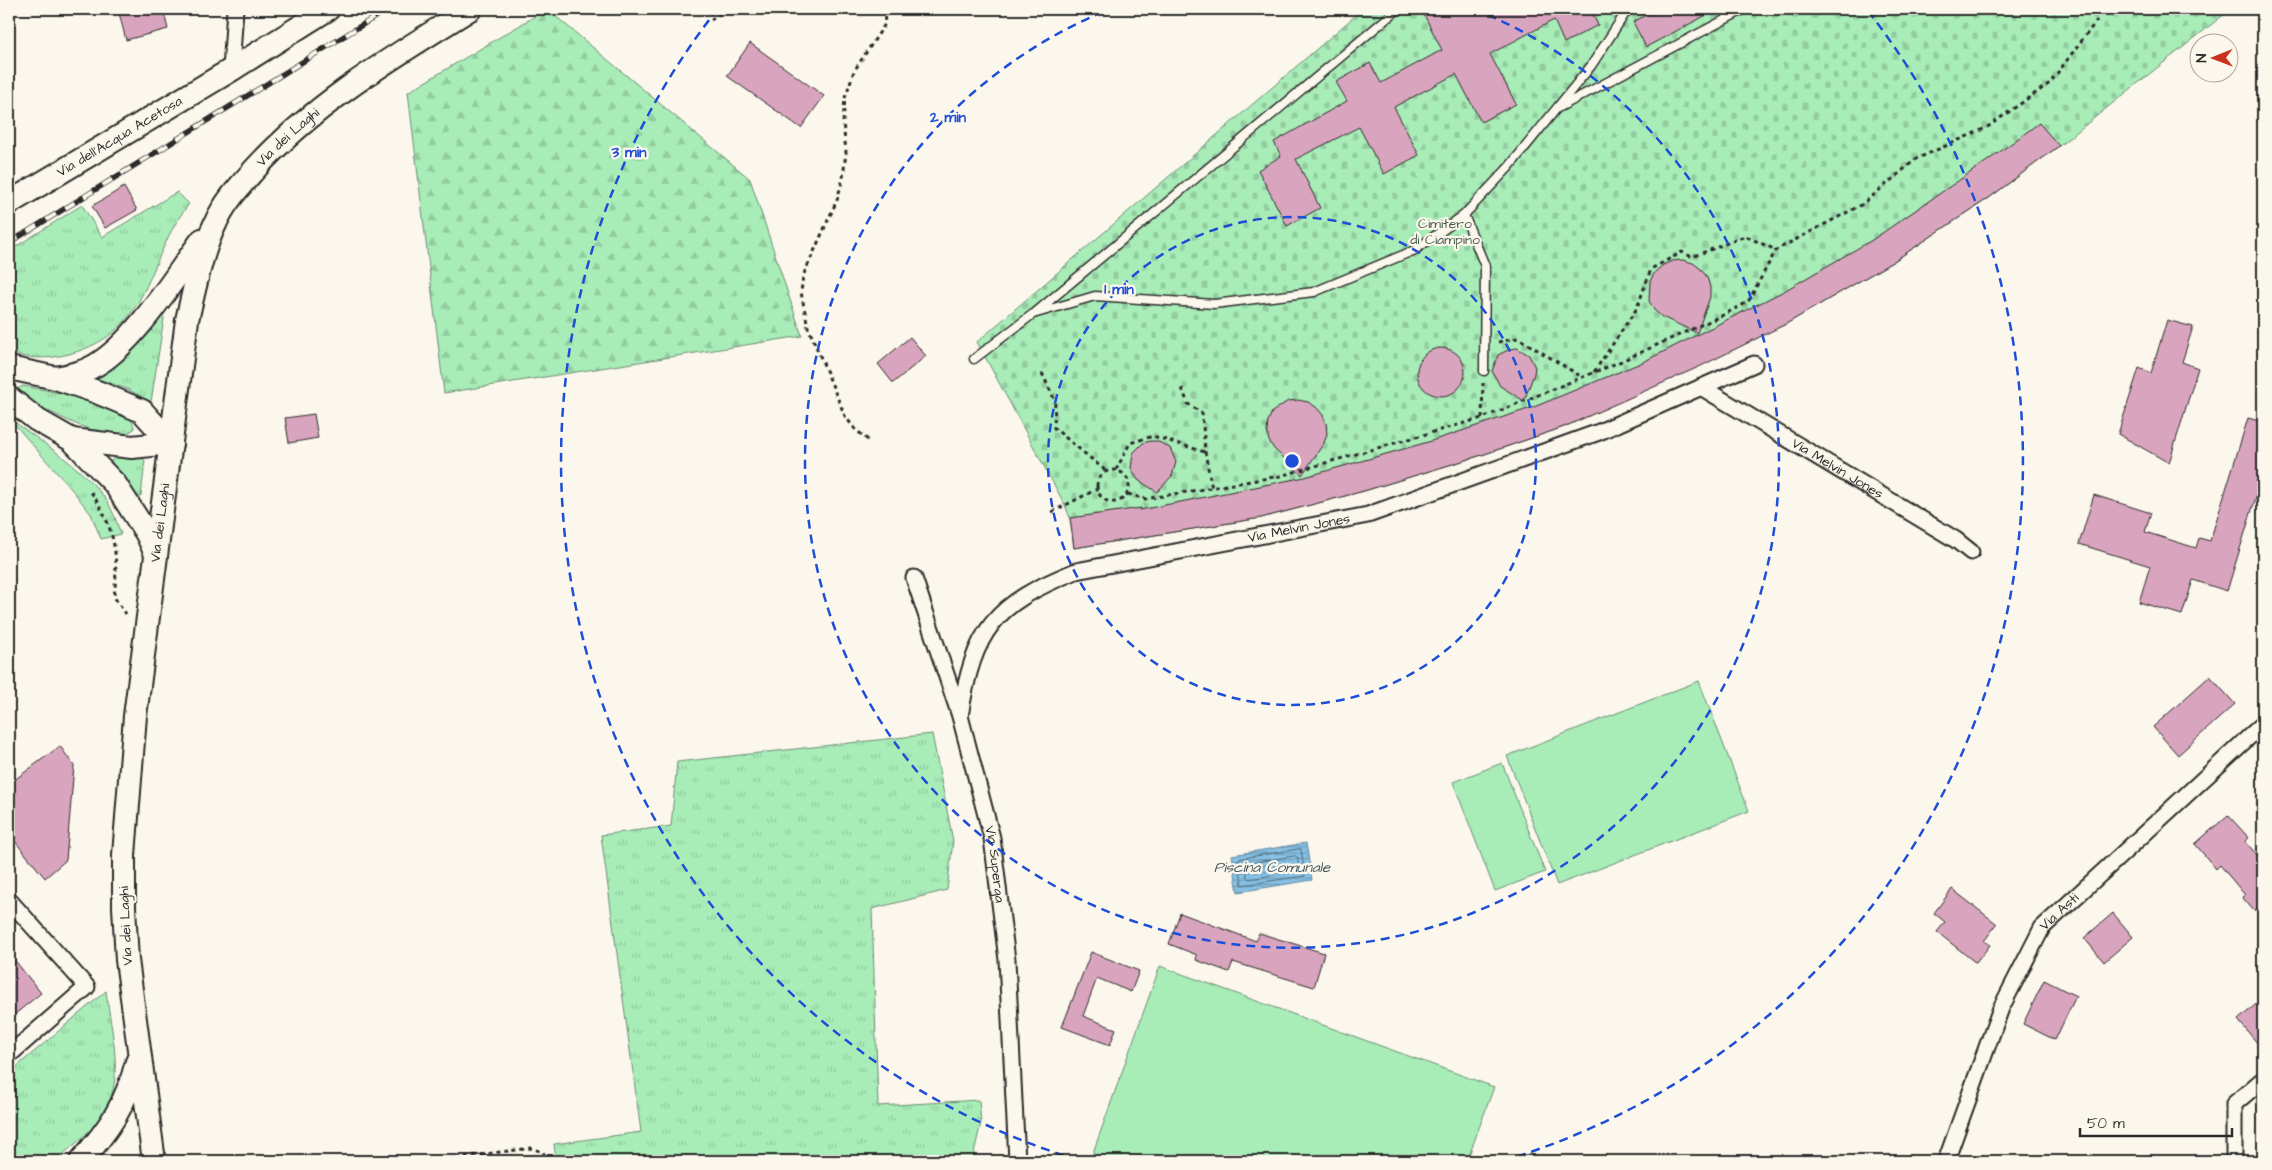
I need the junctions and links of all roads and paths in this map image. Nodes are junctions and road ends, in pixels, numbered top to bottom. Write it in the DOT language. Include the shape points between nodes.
graph roads {
  1 [pos="235,9"];
  2 [pos="328,9"];
  3 [pos="470,9"];
  4 [pos="725,9"];
  5 [pos="884,9"];
  6 [pos="1398,9"];
  7 [pos="1628,9"];
  8 [pos="1745,9"];
  9 [pos="711,20"];
  10 [pos="2097,20"];
  11 [pos="231,70"];
  12 [pos="1556,109"];
  13 [pos="9,203"];
  14 [pos="1464,215"];
  15 [pos="216,221"];
  16 [pos="1776,250"];
  17 [pos="1033,314"];
  18 [pos="1485,344"];
  19 [pos="974,359"];
  20 [pos="1754,364"];
  21 [pos="9,368"];
  22 [pos="1484,371"];
  23 [pos="1594,372"];
  24 [pos="1042,374"];
  25 [pos="1582,377"];
  26 [pos="56,378"];
  27 [pos="1701,387"];
  28 [pos="1182,388"];
  29 [pos="9,398"];
  30 [pos="1482,418"];
  31 [pos="72,440"];
  32 [pos="868,440"];
  33 [pos="170,443"];
  34 [pos="1205,452"];
  35 [pos="1116,470"];
  36 [pos="1106,471"];
  37 [pos="87,486"];
  38 [pos="1212,489"];
  39 [pos="1097,490"];
  40 [pos="1128,494"];
  41 [pos="1052,512"];
  42 [pos="1971,552"];
  43 [pos="156,554"];
  44 [pos="914,578"];
  45 [pos="126,614"];
  46 [pos="960,716"];
  47 [pos="2263,724"];
  48 [pos="11,906"];
  49 [pos="140,1054"];
  50 [pos="9,1055"];
  51 [pos="2261,1081"];
  52 [pos="106,1132"];
  53 [pos="150,1138"];
  54 [pos="81,1161"];
  55 [pos="135,1161"];
  56 [pos="154,1161"];
  57 [pos="433,1161"];
  58 [pos="547,1161"];
  59 [pos="1018,1161"];
  60 [pos="1946,1161"];
  61 [pos="2234,1161"];
  1 -- 11 [label="street"];
  2 -- 11 [label="main road, Via dell'Acqua Acetosa"];
  3 -- 15 [label="main road, Via dei Laghi" via="342,90 316,111 272,150 231,197"];
  4 -- 9 [label="path"];
  5 -- 32 [label="path" via="885,24 854,71 845,98 843,178 837,200 803,276 801,292 808,327 845,416"];
  6 -- 17 [label="lane"];
  7 -- 12 [label="lane" via="1591,66"];
  8 -- 12 [label="lane"];
  10 -- 16 [label="path" via="2050,83 1986,128 1916,159 1863,204"];
  11 -- 13 [label="main road, Via dell'Acqua Acetosa"];
  12 -- 14 [label="lane" via="1509,167"];
  14 -- 17 [label="lane" via="1415,250 1314,292 1214,304 1095,296"];
  14 -- 18 [label="lane" via="1485,266"];
  15 -- 26 [label="main road" via="136,329 117,349 80,373"];
  15 -- 33 [label="main road, Via dei Laghi" via="199,269 187,320"];
  16 -- 23 [label="path" via="1748,302"];
  16 -- 23 [label="path" via="1745,236 1692,257 1682,252 1650,269 1637,308"];
  17 -- 19 [label="lane"];
  18 -- 22 [label="lane"];
  18 -- 25 [label="path" via="1518,338"];
  20 -- 27 [label="street, Via Melvin Jones"];
  21 -- 26 [label="main road"];
  22 -- 30 [label="path"];
  23 -- 25 [label="path"];
  24 -- 36 [label="path" via="1054,401 1054,428"];
  25 -- 30 [label="path"];
  26 -- 33 [label="main road" via="142,411"];
  27 -- 42 [label="street, Via Melvin Jones"];
  27 -- 46 [label="street, Via Melvin Jones" via="1599,432 1368,515 1076,571 1042,584 1002,610 986,631 972,659"];
  28 -- 34 [label="path" via="1188,404 1202,413"];
  29 -- 31 [label="main road" via="36,420"];
  30 -- 38 [label="path" via="1280,476"];
  31 -- 33 [label="main road" via="132,447"];
  31 -- 43 [label="main road" via="116,484 148,534"];
  33 -- 43 [label="main road, Via dei Laghi"];
  34 -- 35 [label="path" via="1152,436 1130,442"];
  34 -- 38 [label="path"];
  35 -- 36 [label="path"];
  35 -- 40 [label="path" via="1128,479"];
  36 -- 39 [label="path" via="1099,478"];
  37 -- 45 [label="path" via="102,510 112,536 117,570 114,598"];
  38 -- 40 [label="path" via="1145,499"];
  39 -- 40 [label="path" via="1103,499 1114,503"];
  39 -- 41 [label="path"];
  43 -- 49 [label="main road, Via dei Laghi" via="135,716 124,855 128,960"];
  44 -- 46 [label="street, Via Superga"];
  46 -- 59 [label="street, Via Superga" via="992,838 997,873 1007,960"];
  47 -- 60 [label="street, Via Asti" via="2042,928 1998,1015"];
  48 -- 50 [label="street" via="87,987"];
  49 -- 52 [label="main road" via="125,1102"];
  49 -- 53 [label="main road, Via dei Laghi"];
  51 -- 61 [label="street" via="2234,1104"];
  52 -- 53 [label="main road" via="132,1125 143,1128"];
  52 -- 54 [label="main road"];
  53 -- 55 [label="main road"];
  53 -- 56 [label="main road, Via dei Laghi"];
  57 -- 58 [label="path" via="531,1148 543,1152"];
}
